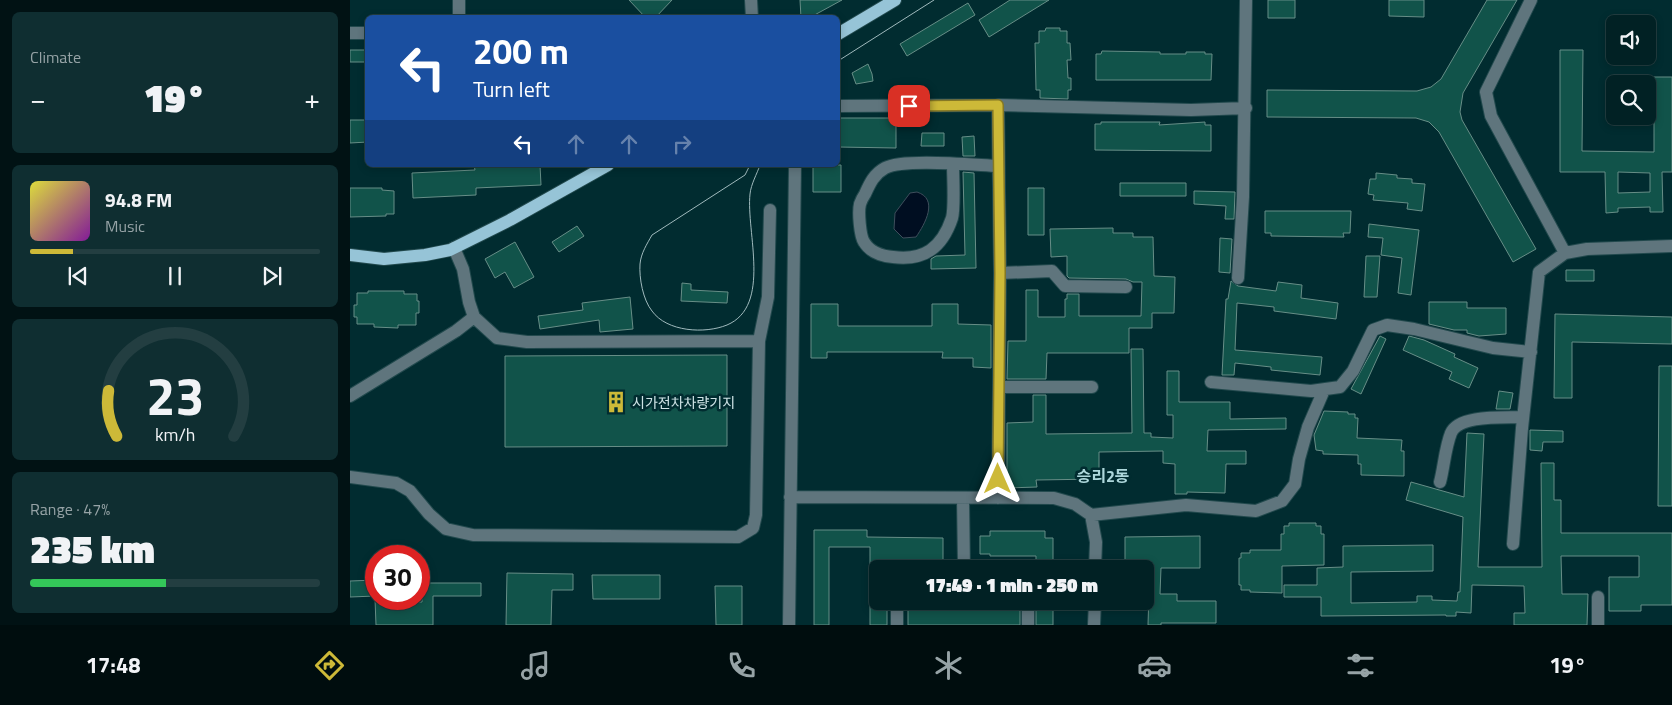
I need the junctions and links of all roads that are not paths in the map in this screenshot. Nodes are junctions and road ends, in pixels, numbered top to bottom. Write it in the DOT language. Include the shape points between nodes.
graph roads {
  1 [pos="459,0"];
  2 [pos="751,0"];
  3 [pos="895,0"];
  4 [pos="1246,0"];
  5 [pos="1531,0"];
  6 [pos="459,15"];
  7 [pos="752,15"];
  8 [pos="350,32"];
  9 [pos="365,33"];
  10 [pos="840,33"];
  11 [pos="998,105"];
  12 [pos="840,106"];
  13 [pos="1246,108"];
  14 [pos="953,165"];
  15 [pos="998,166"];
  16 [pos="604,167"];
  17 [pos="795,167"];
  18 [pos="770,210"];
  19 [pos="1672,246"];
  20 [pos="454,248"];
  21 [pos="1564,253"];
  22 [pos="350,255"];
  23 [pos="1000,273"];
  24 [pos="1238,278"];
  25 [pos="1126,287"];
  26 [pos="477,320"];
  27 [pos="759,341"];
  28 [pos="1531,352"];
  29 [pos="1211,382"];
  30 [pos="999,387"];
  31 [pos="1092,387"];
  32 [pos="1324,390"];
  33 [pos="350,396"];
  34 [pos="1522,423"];
  35 [pos="350,477"];
  36 [pos="1440,482"];
  37 [pos="790,497"];
  38 [pos="963,498"];
  39 [pos="998,498"];
  40 [pos="1091,516"];
  41 [pos="1513,544"];
  42 [pos="964,560"];
  43 [pos="1096,560"];
  44 [pos="1598,597"];
  45 [pos="897,610"];
  46 [pos="1028,610"];
  47 [pos="1095,610"];
  48 [pos="789,625"];
  49 [pos="897,625"];
  50 [pos="1028,625"];
  51 [pos="1094,625"];
  52 [pos="1598,625"];
  1 -- 6 [label="street"];
  2 -- 7 [label="street"];
  3 -- 10 [label="main road"];
  4 -- 13 [label="street"];
  5 -- 21 [label="street" via="1486,92 1491,116"];
  8 -- 9 [label="street"];
  11 -- 12 [label="street"];
  11 -- 13 [label="street" via="1191,110"];
  11 -- 15 [label="street"];
  13 -- 24 [label="street"];
  14 -- 14 [label="street" via="907,163 886,167 872,178 860,205 863,241 882,256 901,258 920,257 934,248 943,239 952,216"];
  14 -- 15 [label="street"];
  15 -- 23 [label="street"];
  16 -- 20 [label="main road"];
  17 -- 37 [label="street"];
  18 -- 27 [label="street" via="768,297"];
  19 -- 21 [label="street" via="1587,249"];
  20 -- 22 [label="main road" via="384,259"];
  20 -- 26 [label="street"];
  21 -- 28 [label="street" via="1539,272"];
  23 -- 25 [label="street" via="1052,272 1065,286"];
  23 -- 30 [label="street"];
  26 -- 27 [label="street" via="497,338 527,342"];
  26 -- 33 [label="street"];
  27 -- 35 [label="street" via="756,515 753,528 738,537 473,535 446,529 410,491 396,483"];
  28 -- 32 [label="street" via="1493,348 1414,328 1387,325 1373,330 1353,371 1340,387"];
  28 -- 34 [label="street"];
  29 -- 32 [label="street"];
  30 -- 31 [label="street"];
  30 -- 39 [label="street"];
  32 -- 40 [label="street" via="1308,427 1295,484 1282,501 1256,510 1186,505"];
  34 -- 36 [label="street" via="1498,418 1462,422 1451,432"];
  34 -- 41 [label="street"];
  37 -- 38 [label="street"];
  37 -- 48 [label="street"];
  38 -- 39 [label="street"];
  38 -- 42 [label="street"];
  39 -- 40 [label="street" via="1054,498 1075,504"];
  40 -- 43 [label="street"];
  44 -- 52 [label="street"];
  45 -- 49 [label="street"];
  46 -- 50 [label="street"];
  47 -- 51 [label="street"];
}
